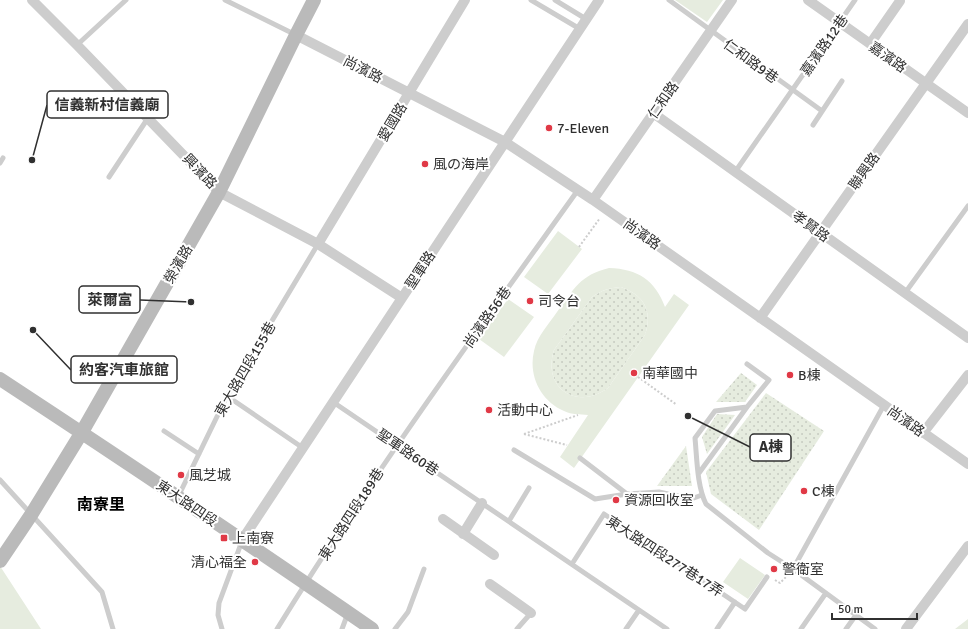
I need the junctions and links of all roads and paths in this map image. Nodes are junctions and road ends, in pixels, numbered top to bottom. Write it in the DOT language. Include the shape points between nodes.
graph roads {
  1 [pos="32,0"];
  2 [pos="126,0"];
  3 [pos="226,0"];
  4 [pos="314,0"];
  5 [pos="465,0"];
  6 [pos="531,0"];
  7 [pos="555,0"];
  8 [pos="599,0"];
  9 [pos="669,0"];
  10 [pos="732,0"];
  11 [pos="808,0"];
  12 [pos="855,0"];
  13 [pos="900,1"];
  14 [pos="586,19"];
  15 [pos="840,23"];
  16 [pos="968,24"];
  17 [pos="580,29"];
  18 [pos="710,31"];
  19 [pos="296,35"];
  20 [pos="870,44"];
  21 [pos="77,45"];
  22 [pos="842,81"];
  23 [pos="926,83"];
  24 [pos="793,90"];
  25 [pos="410,93"];
  26 [pos="822,111"];
  27 [pos="653,113"];
  28 [pos="968,113"];
  29 [pos="148,118"];
  30 [pos="812,125"];
  31 [pos="505,142"];
  32 [pos="3,158"];
  33 [pos="0,163"];
  34 [pos="736,172"];
  35 [pos="109,177"];
  36 [pos="578,190"];
  37 [pos="219,192"];
  38 [pos="593,200"];
  39 [pos="968,206"];
  40 [pos="607,210"];
  41 [pos="820,232"];
  42 [pos="318,244"];
  43 [pos="579,247"];
  44 [pos="905,293"];
  45 [pos="402,298"];
  46 [pos="760,318"];
  47 [pos="968,338"];
  48 [pos="747,364"];
  49 [pos="968,375"];
  50 [pos="638,377"];
  51 [pos="0,379"];
  52 [pos="227,396"];
  53 [pos="333,402"];
  54 [pos="677,405"];
  55 [pos="884,405"];
  56 [pos="747,407"];
  57 [pos="578,415"];
  58 [pos="164,431"];
  59 [pos="82,432"];
  60 [pos="923,432"];
  61 [pos="568,444"];
  62 [pos="396,445"];
  63 [pos="303,448"];
  64 [pos="514,450"];
  65 [pos="199,454"];
  66 [pos="580,458"];
  67 [pos="968,464"];
  68 [pos="699,473"];
  69 [pos="0,480"];
  70 [pos="529,488"];
  71 [pos="627,494"];
  72 [pos="702,495"];
  73 [pos="178,497"];
  74 [pos="482,503"];
  75 [pos="31,515"];
  76 [pos="443,519"];
  77 [pos="509,521"];
  78 [pos="463,534"];
  79 [pos="242,540"];
  80 [pos="968,546"];
  81 [pos="494,556"];
  82 [pos="0,561"];
  83 [pos="572,564"];
  84 [pos="424,569"];
  85 [pos="793,569"];
  86 [pos="767,577"];
  87 [pos="305,583"];
  88 [pos="490,584"];
  89 [pos="826,593"];
  90 [pos="735,602"];
  91 [pos="639,610"];
  92 [pos="348,613"];
  93 [pos="531,613"];
  94 [pos="856,615"];
  95 [pos="113,629"];
  96 [pos="222,629"];
  97 [pos="277,629"];
  98 [pos="342,629"];
  99 [pos="372,629"];
  100 [pos="395,629"];
  101 [pos="518,629"];
  102 [pos="626,629"];
  103 [pos="667,629"];
  104 [pos="717,629"];
  105 [pos="801,629"];
  106 [pos="846,629"];
  107 [pos="875,629"];
  108 [pos="906,629"];
  1 -- 21 [label="street, 興濱路"];
  2 -- 21 [label="lane"];
  3 -- 19 [label="lane"];
  4 -- 19 [label="street, 榮濱路"];
  5 -- 25 [label="street, 愛國路"];
  6 -- 17 [label="lane"];
  7 -- 14 [label="lane"];
  8 -- 14 [label="street, 聖軍路"];
  9 -- 18 [label="lane, 仁和路9巷"];
  10 -- 18 [label="street, 仁和路"];
  11 -- 15 [label="street, 嘉濱路"];
  12 -- 15 [label="lane, 嘉濱路12巷"];
  13 -- 20 [label="street"];
  14 -- 17 [label="street, 聖軍路"];
  15 -- 20 [label="street, 嘉濱路"];
  15 -- 24 [label="lane, 嘉濱路12巷"];
  16 -- 23 [label="street, 聯興路"];
  17 -- 31 [label="street, 聖軍路"];
  18 -- 24 [label="lane, 仁和路9巷"];
  18 -- 27 [label="street, 仁和路"];
  19 -- 25 [label="street, 尚濱路"];
  19 -- 37 [label="street, 榮濱路"];
  20 -- 23 [label="street, 嘉濱路"];
  21 -- 29 [label="street, 興濱路"];
  22 -- 26 [label="lane"];
  23 -- 28 [label="street, 嘉濱路"];
  23 -- 41 [label="street, 聯興路"];
  24 -- 26 [label="lane, 嘉濱路12巷"];
  24 -- 34 [label="lane, 嘉濱路12巷"];
  25 -- 31 [label="street, 尚濱路"];
  25 -- 42 [label="street, 愛國路"];
  26 -- 30 [label="lane"];
  27 -- 34 [label="street, 孝賢路"];
  27 -- 38 [label="street, 仁和路"];
  29 -- 35 [label="lane"];
  29 -- 37 [label="street, 興濱路"];
  31 -- 36 [label="street, 尚濱路"];
  31 -- 45 [label="street, 聖軍路"];
  32 -- 33 [label="lane"];
  34 -- 41 [label="street, 孝賢路"];
  36 -- 38 [label="street, 尚濱路"];
  36 -- 62 [label="lane, 尚濱路56巷"];
  37 -- 42 [label="street, 興濱路"];
  37 -- 59 [label="street, 榮濱路"];
  38 -- 40 [label="street, 尚濱路"];
  39 -- 44 [label="lane"];
  40 -- 43 [label="path"];
  40 -- 46 [label="street, 尚濱路"];
  41 -- 44 [label="street, 孝賢路"];
  41 -- 46 [label="street, 聯興路"];
  42 -- 45 [label="street, 興濱路"];
  42 -- 52 [label="lane, 東大路四段155巷"];
  44 -- 47 [label="street, 孝賢路"];
  45 -- 53 [label="street, 聖軍路"];
  46 -- 55 [label="street, 尚濱路"];
  48 -- 56 [label="lane" via="769,380"];
  49 -- 60 [label="street"];
  50 -- 54 [label="path"];
  51 -- 59 [label="street, 東大路四段"];
  52 -- 63 [label="lane"];
  52 -- 65 [label="lane, 東大路四段155巷"];
  53 -- 62 [label="lane, 聖軍路60巷"];
  53 -- 63 [label="street, 聖軍路"];
  55 -- 60 [label="street, 尚濱路"];
  55 -- 85 [label="lane"];
  56 -- 68 [label="lane"];
  56 -- 68 [label="lane" via="715,411 695,438"];
  57 -- 61 [label="path" via="524,434"];
  58 -- 65 [label="lane"];
  59 -- 73 [label="street, 東大路四段"];
  59 -- 75 [label="street, 榮濱路"];
  60 -- 67 [label="street, 尚濱路"];
  62 -- 74 [label="lane, 聖軍路60巷"];
  62 -- 87 [label="lane, 東大路四段189巷"];
  63 -- 79 [label="street, 聖軍路"];
  64 -- 71 [label="lane" via="595,498"];
  65 -- 73 [label="lane, 東大路四段155巷"];
  66 -- 71 [label="lane"];
  68 -- 72 [label="lane"];
  69 -- 75 [label="lane"];
  70 -- 77 [label="lane"];
  71 -- 72 [label="lane" via="659,492 690,499"];
  72 -- 85 [label="lane" via="706,504 768,553"];
  73 -- 79 [label="street, 東大路四段"];
  74 -- 77 [label="lane, 聖軍路60巷"];
  74 -- 78 [label="street"];
  75 -- 82 [label="street, 榮濱路"];
  75 -- 95 [label="lane" via="102,592"];
  76 -- 78 [label="street"];
  77 -- 83 [label="lane, 聖軍路60巷"];
  78 -- 81 [label="street"];
  79 -- 87 [label="street, 東大路四段"];
  79 -- 96 [label="lane" via="219,603 218,615"];
  80 -- 108 [label="street"];
  83 -- 90 [label="lane, 東大路四段277巷17弄" via="604,514"];
  83 -- 91 [label="lane, 聖軍路60巷"];
  84 -- 100 [label="lane" via="408,612"];
  85 -- 86 [label="path" via="780,583"];
  85 -- 89 [label="lane"];
  86 -- 90 [label="lane" via="746,609"];
  87 -- 92 [label="street, 東大路四段"];
  87 -- 97 [label="lane, 東大路四段189巷"];
  88 -- 93 [label="street"];
  89 -- 94 [label="lane"];
  89 -- 105 [label="lane"];
  90 -- 104 [label="lane"];
  91 -- 102 [label="lane"];
  91 -- 103 [label="lane, 聖軍路60巷"];
  92 -- 98 [label="lane"];
  92 -- 99 [label="street, 東大路四段"];
  93 -- 101 [label="lane"];
  94 -- 106 [label="lane"];
  94 -- 107 [label="lane"];
}
